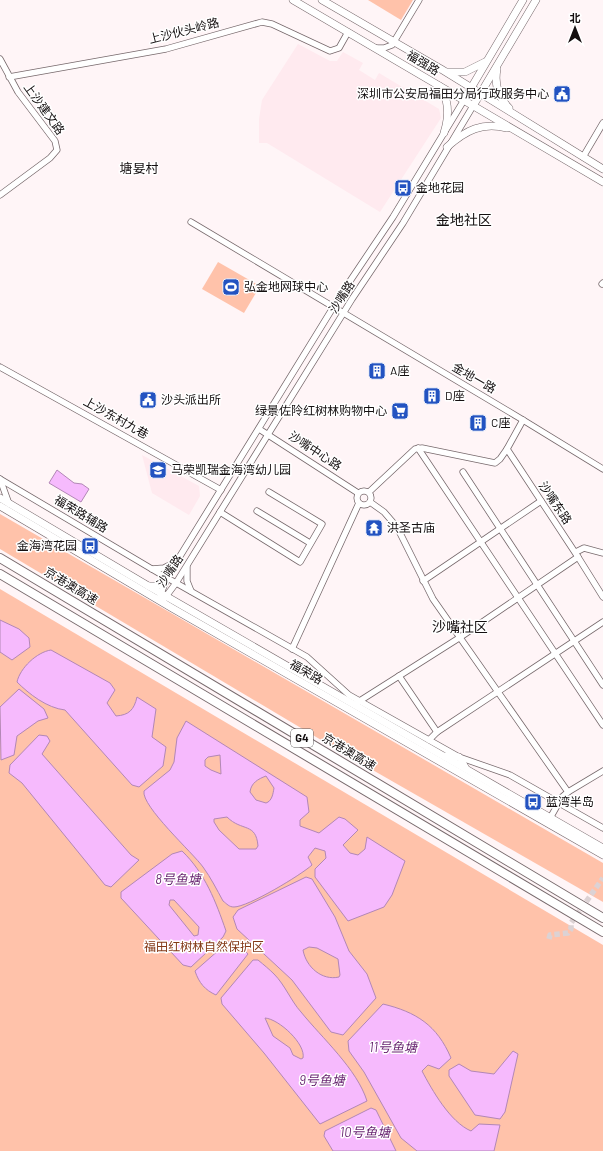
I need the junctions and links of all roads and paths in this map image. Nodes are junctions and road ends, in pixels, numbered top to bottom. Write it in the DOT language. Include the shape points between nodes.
graph roads {
  1 [pos="293,0"];
  2 [pos="322,0"];
  3 [pos="419,0"];
  4 [pos="523,0"];
  5 [pos="536,0"];
  6 [pos="348,32"];
  7 [pos="394,42"];
  8 [pos="376,48"];
  9 [pos="0,59"];
  10 [pos="488,59"];
  11 [pos="500,60"];
  12 [pos="441,69"];
  13 [pos="9,77"];
  14 [pos="437,84"];
  15 [pos="471,88"];
  16 [pos="480,94"];
  17 [pos="464,100"];
  18 [pos="473,106"];
  19 [pos="521,119"];
  20 [pos="603,123"];
  21 [pos="517,131"];
  22 [pos="444,133"];
  23 [pos="447,147"];
  24 [pos="583,157"];
  25 [pos="603,169"];
  26 [pos="603,182"];
  27 [pos="0,195"];
  28 [pos="191,222"];
  29 [pos="333,308"];
  30 [pos="343,314"];
  31 [pos="0,367"];
  32 [pos="523,420"];
  33 [pos="259,429"];
  34 [pos="268,434"];
  35 [pos="418,448"];
  36 [pos="507,449"];
  37 [pos="603,470"];
  38 [pos="463,472"];
  39 [pos="0,479"];
  40 [pos="221,490"];
  41 [pos="270,492"];
  42 [pos="369,492"];
  43 [pos="358,493"];
  44 [pos="0,498"];
  45 [pos="541,501"];
  46 [pos="370,502"];
  47 [pos="9,504"];
  48 [pos="360,504"];
  49 [pos="0,506"];
  50 [pos="257,511"];
  51 [pos="220,512"];
  52 [pos="501,528"];
  53 [pos="480,542"];
  54 [pos="310,543"];
  55 [pos="603,553"];
  56 [pos="577,554"];
  57 [pos="0,558"];
  58 [pos="177,561"];
  59 [pos="189,563"];
  60 [pos="150,569"];
  61 [pos="0,574"];
  62 [pos="166,580"];
  63 [pos="423,580"];
  64 [pos="176,583"];
  65 [pos="538,584"];
  66 [pos="146,585"];
  67 [pos="193,593"];
  68 [pos="518,597"];
  69 [pos="603,597"];
  70 [pos="162,598"];
  71 [pos="603,622"];
  72 [pos="459,638"];
  73 [pos="574,641"];
  74 [pos="292,649"];
  75 [pos="555,654"];
  76 [pos="399,676"];
  77 [pos="603,684"];
  78 [pos="498,691"];
  79 [pos="357,703"];
  80 [pos="603,725"];
  81 [pos="437,732"];
  82 [pos="429,740"];
  83 [pos="443,756"];
  84 [pos="460,757"];
  85 [pos="466,769"];
  86 [pos="603,771"];
  87 [pos="568,792"];
  88 [pos="559,803"];
  89 [pos="549,820"];
  90 [pos="603,828"];
  91 [pos="603,848"];
  92 [pos="603,855"];
  93 [pos="603,918"];
  94 [pos="603,932"];
  1 -- 6 [label="main road, 福强路"];
  2 -- 7 [label="main road, 福强路"];
  3 -- 7 [label="street"];
  4 -- 10 [label="main road, 沙嘴路"];
  5 -- 11 [label="main road, 沙嘴路"];
  6 -- 8 [label="main road, 福强路"];
  6 -- 13 [label="street, 上沙伙头岭路" via="339,48 330,51 272,24 262,22 166,49"];
  7 -- 8 [label="street" via="388,47"];
  7 -- 12 [label="main road, 福强路"];
  8 -- 14 [label="main road, 福强路"];
  9 -- 13 [label="street, 上沙建文路"];
  10 -- 12 [label="main road" via="479,66 462,72 451,73"];
  10 -- 15 [label="main road, 沙嘴路"];
  11 -- 16 [label="main road, 沙嘴路"];
  11 -- 19 [label="main road" via="496,82 499,96"];
  12 -- 15 [label="main road, 福强路"];
  13 -- 27 [label="street, 上沙建文路" via="54,138 57,148 50,158"];
  14 -- 17 [label="main road, 福强路"];
  14 -- 22 [label="main road" via="445,96 448,110"];
  15 -- 16 [label="main road, 福强路"];
  15 -- 17 [label="main road, 沙嘴路"];
  16 -- 18 [label="main road, 沙嘴路"];
  16 -- 19 [label="main road, 福强路"];
  17 -- 18 [label="main road, 福强路"];
  17 -- 22 [label="street, 沙嘴路"];
  18 -- 21 [label="main road, 福强路"];
  18 -- 23 [label="street, 沙嘴路"];
  19 -- 24 [label="main road, 福强路"];
  20 -- 24 [label="street"];
  21 -- 23 [label="main road" via="497,126 477,127"];
  21 -- 26 [label="main road, 福强路"];
  22 -- 29 [label="street, 沙嘴路"];
  23 -- 30 [label="street, 沙嘴路"];
  24 -- 25 [label="main road, 福强路"];
  28 -- 29 [label="street, 金地一路"];
  29 -- 30 [label="street, 金地一路"];
  29 -- 33 [label="street, 沙嘴路"];
  30 -- 32 [label="street, 金地一路"];
  30 -- 34 [label="street, 沙嘴路"];
  31 -- 40 [label="street, 上沙东村九巷"];
  32 -- 36 [label="street"];
  32 -- 37 [label="street, 金地一路"];
  33 -- 34 [label="street, 沙嘴中心路"];
  33 -- 40 [label="street, 沙嘴路"];
  34 -- 43 [label="street, 沙嘴中心路"];
  34 -- 51 [label="street, 沙嘴路"];
  35 -- 36 [label="street" via="495,463"];
  35 -- 42 [label="street"];
  35 -- 53 [label="street"];
  36 -- 45 [label="street, 沙嘴东路"];
  38 -- 52 [label="street"];
  39 -- 47 [label="street"];
  39 -- 60 [label="street, 福荣路辅路"];
  40 -- 58 [label="street, 沙嘴路"];
  41 -- 54 [label="street" via="322,524"];
  42 -- 43 [label="street"];
  42 -- 46 [label="street" via="372,498"];
  43 -- 48 [label="street"];
  44 -- 47 [label="main road, 福荣路"];
  45 -- 52 [label="street"];
  45 -- 56 [label="street, 沙嘴东路"];
  46 -- 48 [label="street" via="366,505"];
  46 -- 63 [label="street" via="397,526"];
  47 -- 66 [label="main road, 福荣路"];
  48 -- 74 [label="street"];
  49 -- 70 [label="main road, 福荣路"];
  50 -- 54 [label="street"];
  51 -- 54 [label="street" via="300,562"];
  51 -- 59 [label="street, 沙嘴路"];
  52 -- 53 [label="street"];
  52 -- 65 [label="street"];
  53 -- 63 [label="street"];
  53 -- 68 [label="street"];
  55 -- 56 [label="street" via="584,548"];
  56 -- 65 [label="street"];
  56 -- 69 [label="street, 沙嘴东路"];
  57 -- 93 [label="highway, 京港澳高速 / G4"];
  58 -- 60 [label="street" via="164,568"];
  58 -- 62 [label="street, 沙嘴路"];
  59 -- 64 [label="street, 沙嘴路"];
  59 -- 67 [label="street" via="187,582"];
  60 -- 62 [label="street, 福荣路辅路"];
  61 -- 94 [label="highway, 京港澳高速 / G4"];
  62 -- 64 [label="street, 福荣路辅路"];
  62 -- 66 [label="main road" via="157,586"];
  62 -- 70 [label="street, 沙嘴路"];
  63 -- 72 [label="street"];
  64 -- 67 [label="street, 福荣路辅路"];
  64 -- 70 [label="street, 沙嘴路"];
  65 -- 68 [label="street"];
  65 -- 73 [label="street"];
  66 -- 70 [label="main road, 福荣路"];
  67 -- 74 [label="street, 福荣路辅路"];
  68 -- 72 [label="street"];
  68 -- 75 [label="street"];
  70 -- 79 [label="main road, 福荣路"];
  70 -- 89 [label="main road, 福荣路"];
  71 -- 73 [label="street"];
  72 -- 76 [label="street"];
  72 -- 78 [label="street"];
  73 -- 75 [label="street"];
  73 -- 77 [label="street"];
  74 -- 79 [label="street, 福荣路辅路" via="311,660"];
  75 -- 78 [label="street"];
  75 -- 80 [label="street"];
  76 -- 79 [label="street"];
  76 -- 81 [label="street"];
  78 -- 81 [label="street"];
  78 -- 87 [label="street"];
  79 -- 82 [label="street, 福荣路辅路"];
  79 -- 83 [label="main road, 福荣路"];
  81 -- 82 [label="street"];
  82 -- 84 [label="street, 福荣路辅路"];
  83 -- 84 [label="main road"];
  83 -- 85 [label="main road, 福荣路"];
  84 -- 85 [label="main road"];
  84 -- 88 [label="street, 福荣路辅路" via="510,775"];
  85 -- 89 [label="main road, 福荣路"];
  86 -- 87 [label="street"];
  87 -- 88 [label="street"];
  88 -- 89 [label="street"];
  88 -- 90 [label="street, 福荣路辅路"];
  89 -- 91 [label="main road, 福荣路"];
  89 -- 92 [label="main road, 福荣路"];
}
